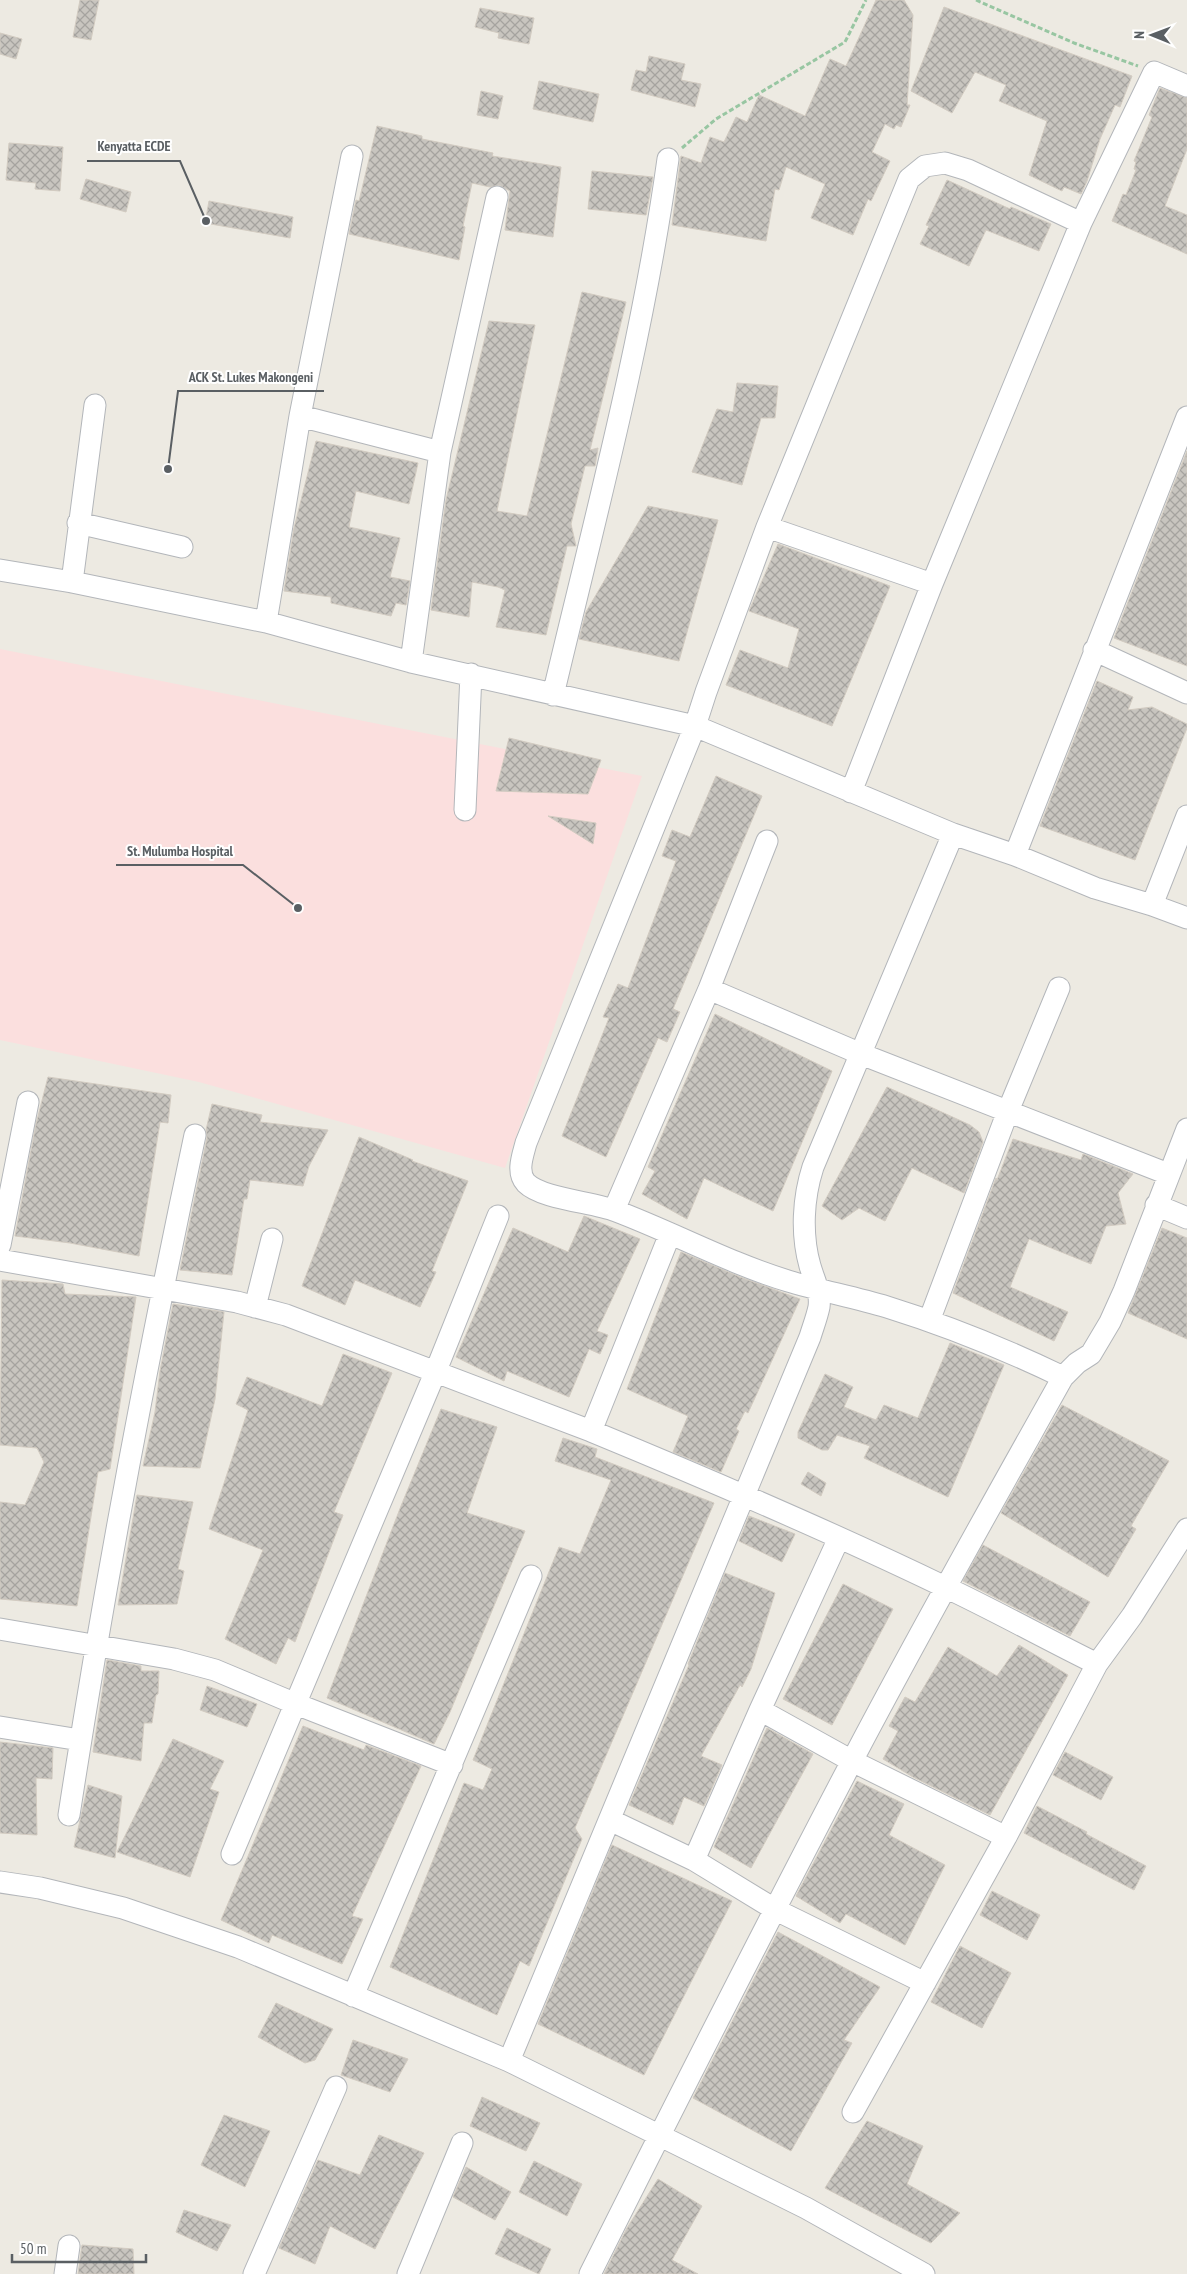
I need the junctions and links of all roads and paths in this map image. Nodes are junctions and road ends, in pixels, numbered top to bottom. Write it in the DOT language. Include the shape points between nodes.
graph roads {
  1 [pos="866,0"];
  2 [pos="976,0"];
  3 [pos="1154,72"];
  4 [pos="1187,86"];
  5 [pos="352,156"];
  6 [pos="668,159"];
  7 [pos="497,197"];
  8 [pos="1081,224"];
  9 [pos="95,405"];
  10 [pos="300,416"];
  11 [pos="1187,417"];
  12 [pos="440,452"];
  13 [pos="78,523"];
  14 [pos="768,527"];
  15 [pos="182,547"];
  16 [pos="0,570"];
  17 [pos="72,582"];
  18 [pos="932,584"];
  19 [pos="266,622"];
  20 [pos="1094,650"];
  21 [pos="411,662"];
  22 [pos="471,674"];
  23 [pos="1187,693"];
  24 [pos="553,695"];
  25 [pos="695,726"];
  26 [pos="851,792"];
  27 [pos="465,810"];
  28 [pos="1187,816"];
  29 [pos="953,834"];
  30 [pos="767,841"];
  31 [pos="1015,855"];
  32 [pos="1152,905"];
  33 [pos="1187,918"];
  34 [pos="1059,988"];
  35 [pos="710,989"];
  36 [pos="861,1054"];
  37 [pos="28,1102"];
  38 [pos="1008,1111"];
  39 [pos="1187,1129"];
  40 [pos="195,1135"];
  41 [pos="1168,1174"];
  42 [pos="1156,1205"];
  43 [pos="614,1210"];
  44 [pos="498,1216"];
  45 [pos="1187,1218"];
  46 [pos="670,1234"];
  47 [pos="272,1239"];
  48 [pos="0,1245"];
  49 [pos="0,1260"];
  50 [pos="818,1288"];
  51 [pos="162,1289"];
  52 [pos="255,1307"];
  53 [pos="929,1321"];
  54 [pos="435,1373"];
  55 [pos="1063,1376"];
  56 [pos="591,1431"];
  57 [pos="744,1494"];
  58 [pos="1187,1528"];
  59 [pos="840,1538"];
  60 [pos="531,1576"];
  61 [pos="946,1587"];
  62 [pos="0,1629"];
  63 [pos="97,1646"];
  64 [pos="1097,1664"];
  65 [pos="296,1704"];
  66 [pos="760,1710"];
  67 [pos="0,1726"];
  68 [pos="80,1740"];
  69 [pos="852,1761"];
  70 [pos="452,1764"];
  71 [pos="69,1815"];
  72 [pos="610,1820"];
  73 [pos="1006,1837"];
  74 [pos="232,1854"];
  75 [pos="694,1860"];
  76 [pos="0,1882"];
  77 [pos="776,1910"];
  78 [pos="925,1983"];
  79 [pos="353,1996"];
  80 [pos="509,2061"];
  81 [pos="336,2087"];
  82 [pos="853,2112"];
  83 [pos="660,2136"];
  84 [pos="462,2143"];
  85 [pos="69,2246"];
  86 [pos="258,2273"];
  87 [pos="65,2274"];
  88 [pos="408,2274"];
  89 [pos="590,2274"];
  90 [pos="924,2274"];
  1 -- 6 [label="path" via="845,42 716,119"];
  2 -- 3 [label="path" via="1074,43"];
  3 -- 4 [label="street"];
  3 -- 8 [label="street"];
  5 -- 10 [label="street"];
  6 -- 24 [label="street" via="653,258"];
  7 -- 12 [label="street"];
  8 -- 14 [label="street" via="968,170 945,163 925,166 909,179"];
  8 -- 18 [label="street"];
  9 -- 13 [label="street"];
  10 -- 12 [label="street"];
  10 -- 19 [label="street"];
  11 -- 20 [label="street"];
  12 -- 21 [label="street"];
  13 -- 15 [label="street"];
  13 -- 17 [label="street"];
  14 -- 18 [label="street"];
  14 -- 25 [label="street"];
  16 -- 17 [label="street"];
  17 -- 19 [label="street"];
  18 -- 26 [label="street"];
  19 -- 21 [label="street"];
  20 -- 23 [label="street"];
  20 -- 31 [label="street"];
  21 -- 22 [label="street"];
  22 -- 24 [label="street"];
  22 -- 27 [label="street"];
  24 -- 25 [label="street"];
  25 -- 26 [label="street"];
  25 -- 43 [label="street" via="530,1134 521,1164 526,1183 543,1192"];
  26 -- 29 [label="street"];
  28 -- 32 [label="street"];
  29 -- 31 [label="street"];
  29 -- 36 [label="street"];
  30 -- 35 [label="street"];
  31 -- 32 [label="street" via="1095,888"];
  32 -- 33 [label="street"];
  34 -- 38 [label="street"];
  35 -- 36 [label="street"];
  35 -- 43 [label="street"];
  36 -- 38 [label="street"];
  36 -- 50 [label="street" via="806,1188 806,1244"];
  37 -- 48 [label="street"];
  38 -- 41 [label="street"];
  38 -- 53 [label="street"];
  39 -- 41 [label="street"];
  40 -- 51 [label="street"];
  41 -- 42 [label="street"];
  42 -- 45 [label="street"];
  42 -- 55 [label="street" via="1110,1322 1091,1354"];
  43 -- 46 [label="street"];
  44 -- 54 [label="street"];
  46 -- 50 [label="street" via="749,1267"];
  46 -- 56 [label="street"];
  47 -- 52 [label="street"];
  49 -- 51 [label="street"];
  50 -- 53 [label="street"];
  50 -- 57 [label="street" via="819,1307 810,1337"];
  51 -- 52 [label="street"];
  51 -- 63 [label="street"];
  52 -- 54 [label="street" via="286,1315"];
  53 -- 55 [label="street" via="1005,1349"];
  54 -- 56 [label="street"];
  54 -- 65 [label="street"];
  55 -- 61 [label="street"];
  56 -- 57 [label="street"];
  57 -- 59 [label="street"];
  57 -- 72 [label="street"];
  58 -- 64 [label="street" via="1132,1616"];
  59 -- 61 [label="street"];
  59 -- 66 [label="street"];
  60 -- 70 [label="street"];
  61 -- 64 [label="street"];
  61 -- 69 [label="street"];
  62 -- 63 [label="street"];
  63 -- 65 [label="street" via="174,1659 214,1670"];
  63 -- 68 [label="street"];
  64 -- 73 [label="street"];
  65 -- 70 [label="street"];
  65 -- 74 [label="street"];
  66 -- 69 [label="street"];
  66 -- 75 [label="street"];
  67 -- 68 [label="street"];
  68 -- 71 [label="street"];
  69 -- 73 [label="street"];
  69 -- 77 [label="street"];
  70 -- 79 [label="street"];
  72 -- 75 [label="street"];
  72 -- 80 [label="street"];
  73 -- 78 [label="street"];
  75 -- 77 [label="street"];
  76 -- 79 [label="street" via="123,1908 238,1948"];
  77 -- 78 [label="street"];
  77 -- 83 [label="street"];
  78 -- 82 [label="street"];
  79 -- 80 [label="street"];
  80 -- 83 [label="street"];
  81 -- 86 [label="street"];
  83 -- 89 [label="street"];
  83 -- 90 [label="street" via="806,2208"];
  84 -- 88 [label="street"];
  85 -- 87 [label="street"];
}
